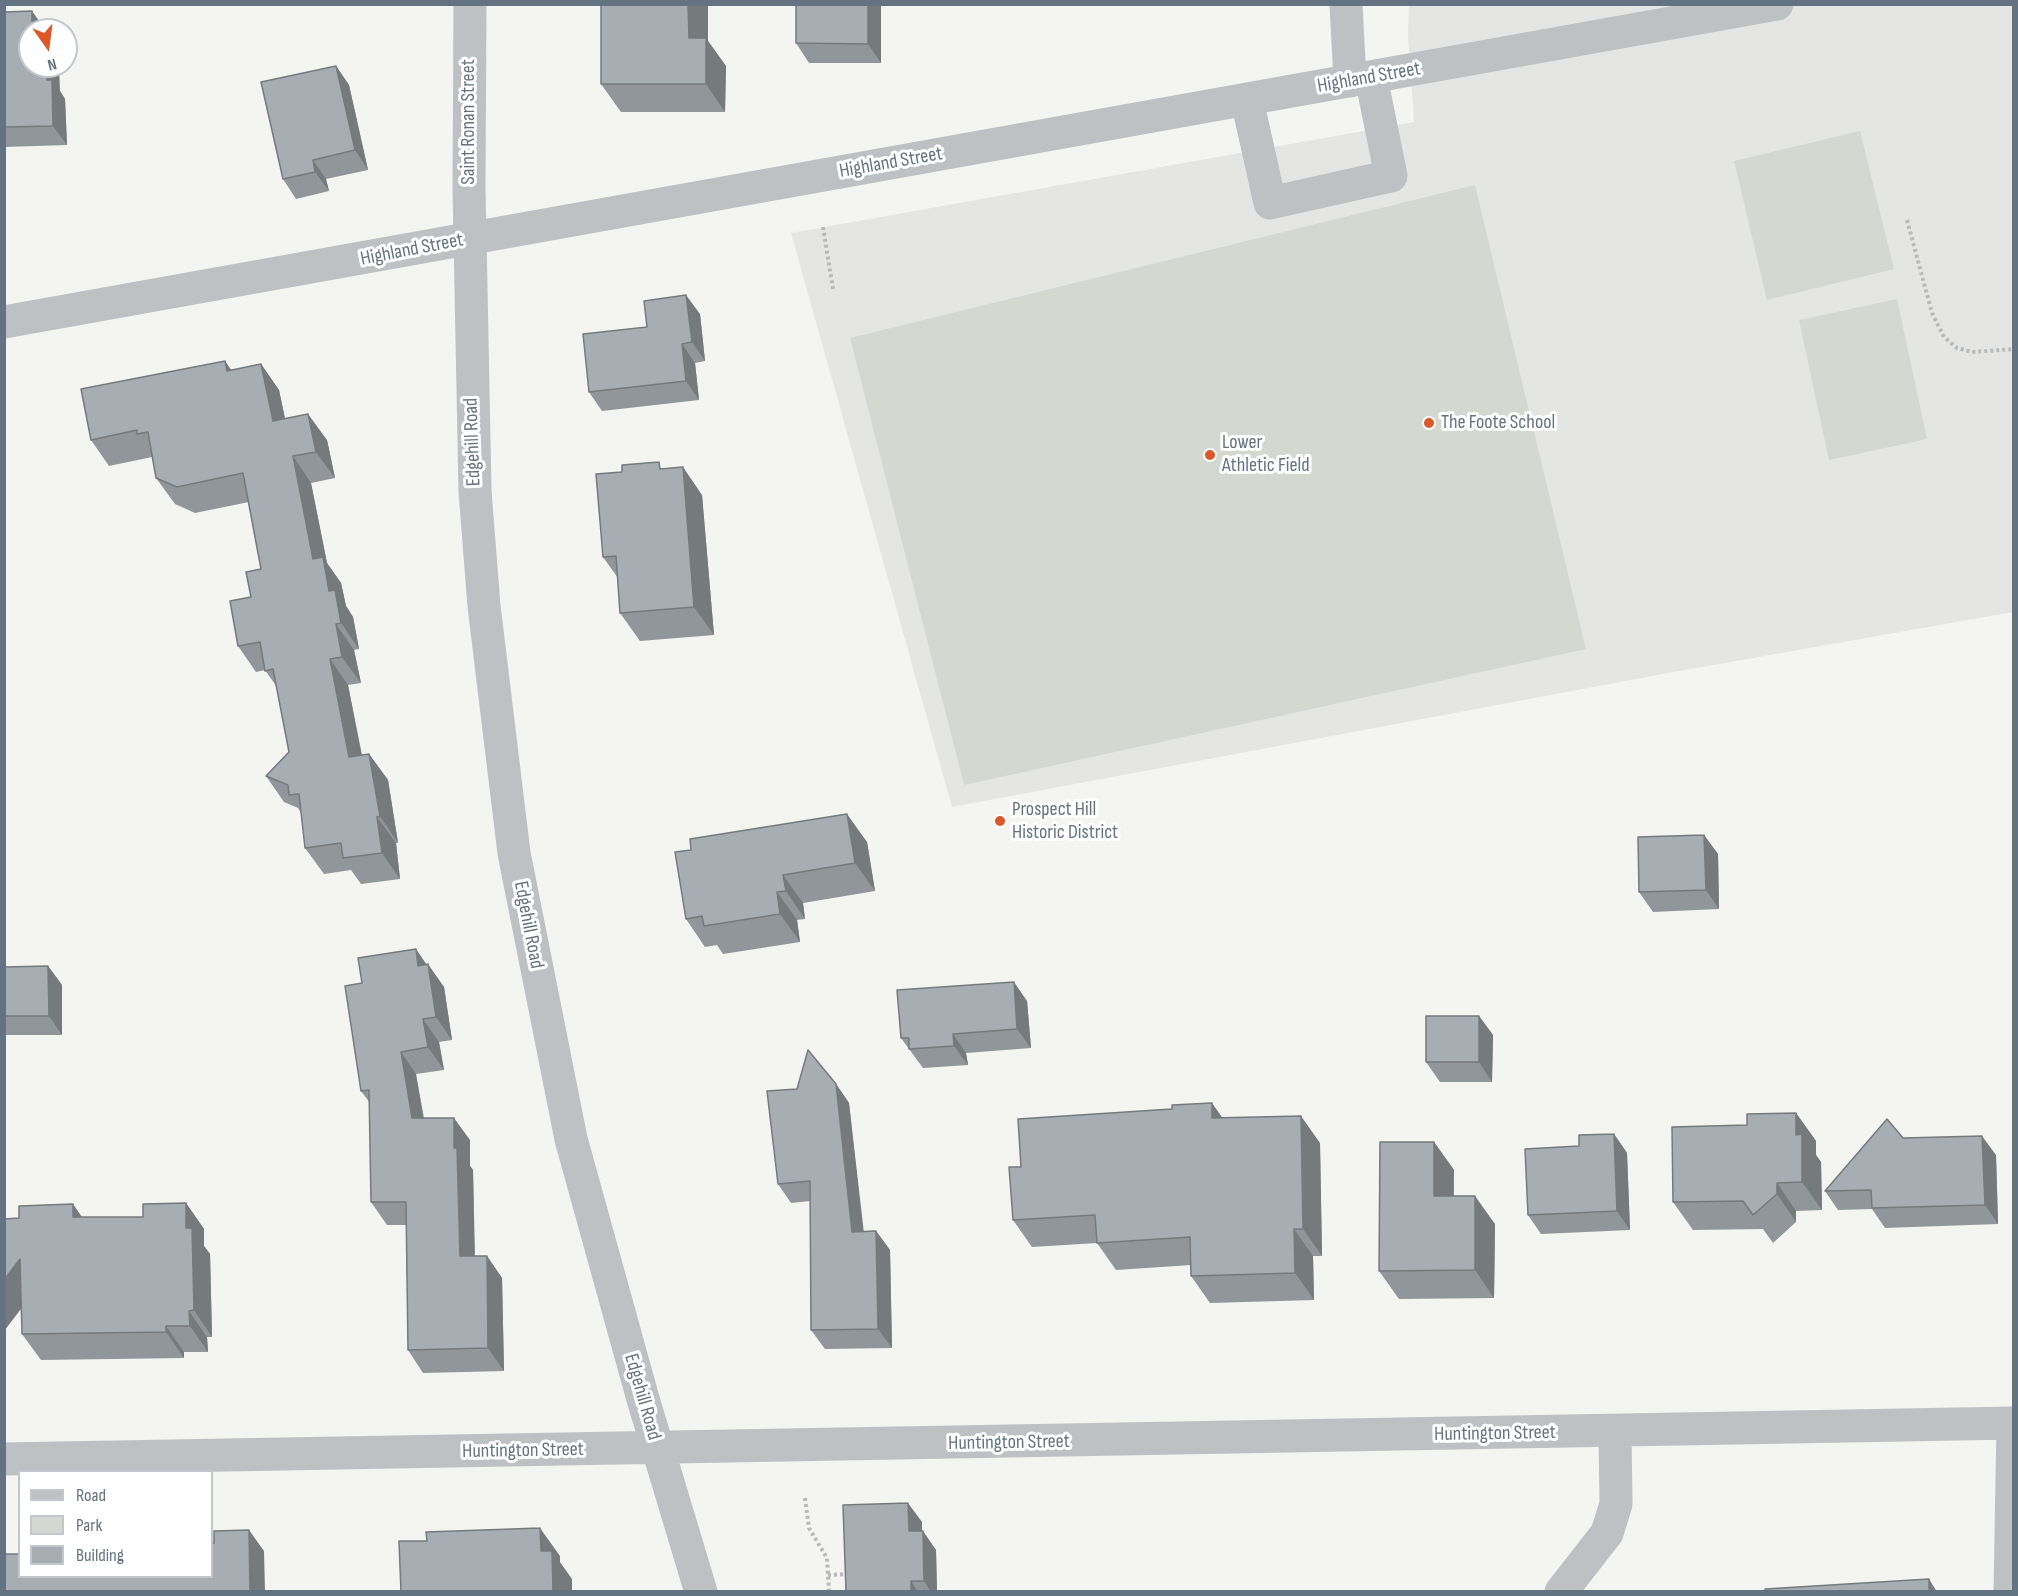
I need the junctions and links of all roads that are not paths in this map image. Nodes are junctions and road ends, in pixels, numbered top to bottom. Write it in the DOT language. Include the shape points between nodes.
graph roads {
  1 [pos="470,4"];
  2 [pos="1346,4"];
  3 [pos="1777,4"];
  4 [pos="1360,79"];
  5 [pos="1247,100"];
  6 [pos="469,239"];
  7 [pos="4,322"];
  8 [pos="2013,1423"];
  9 [pos="1615,1431"];
  10 [pos="657,1448"];
  11 [pos="4,1459"];
  12 [pos="701,1592"];
  13 [pos="1561,1592"];
  14 [pos="2010,1592"];
  1 -- 6 [label="street, Saint Ronan Street"];
  2 -- 4 [label="street"];
  3 -- 4 [label="street, Highland Street"];
  4 -- 5 [label="street, Highland Street"];
  4 -- 5 [label="street" via="1391,176 1270,203"];
  5 -- 6 [label="street, Highland Street"];
  6 -- 7 [label="street, Highland Street"];
  6 -- 10 [label="street, Edgehill Road" via="475,491 484,606 514,853 571,1139"];
  8 -- 9 [label="street, Huntington Street"];
  8 -- 14 [label="street"];
  9 -- 10 [label="street, Huntington Street"];
  9 -- 13 [label="street" via="1616,1504 1607,1533"];
  10 -- 11 [label="street, Huntington Street"];
  10 -- 12 [label="street, Edgehill Road"];
}
